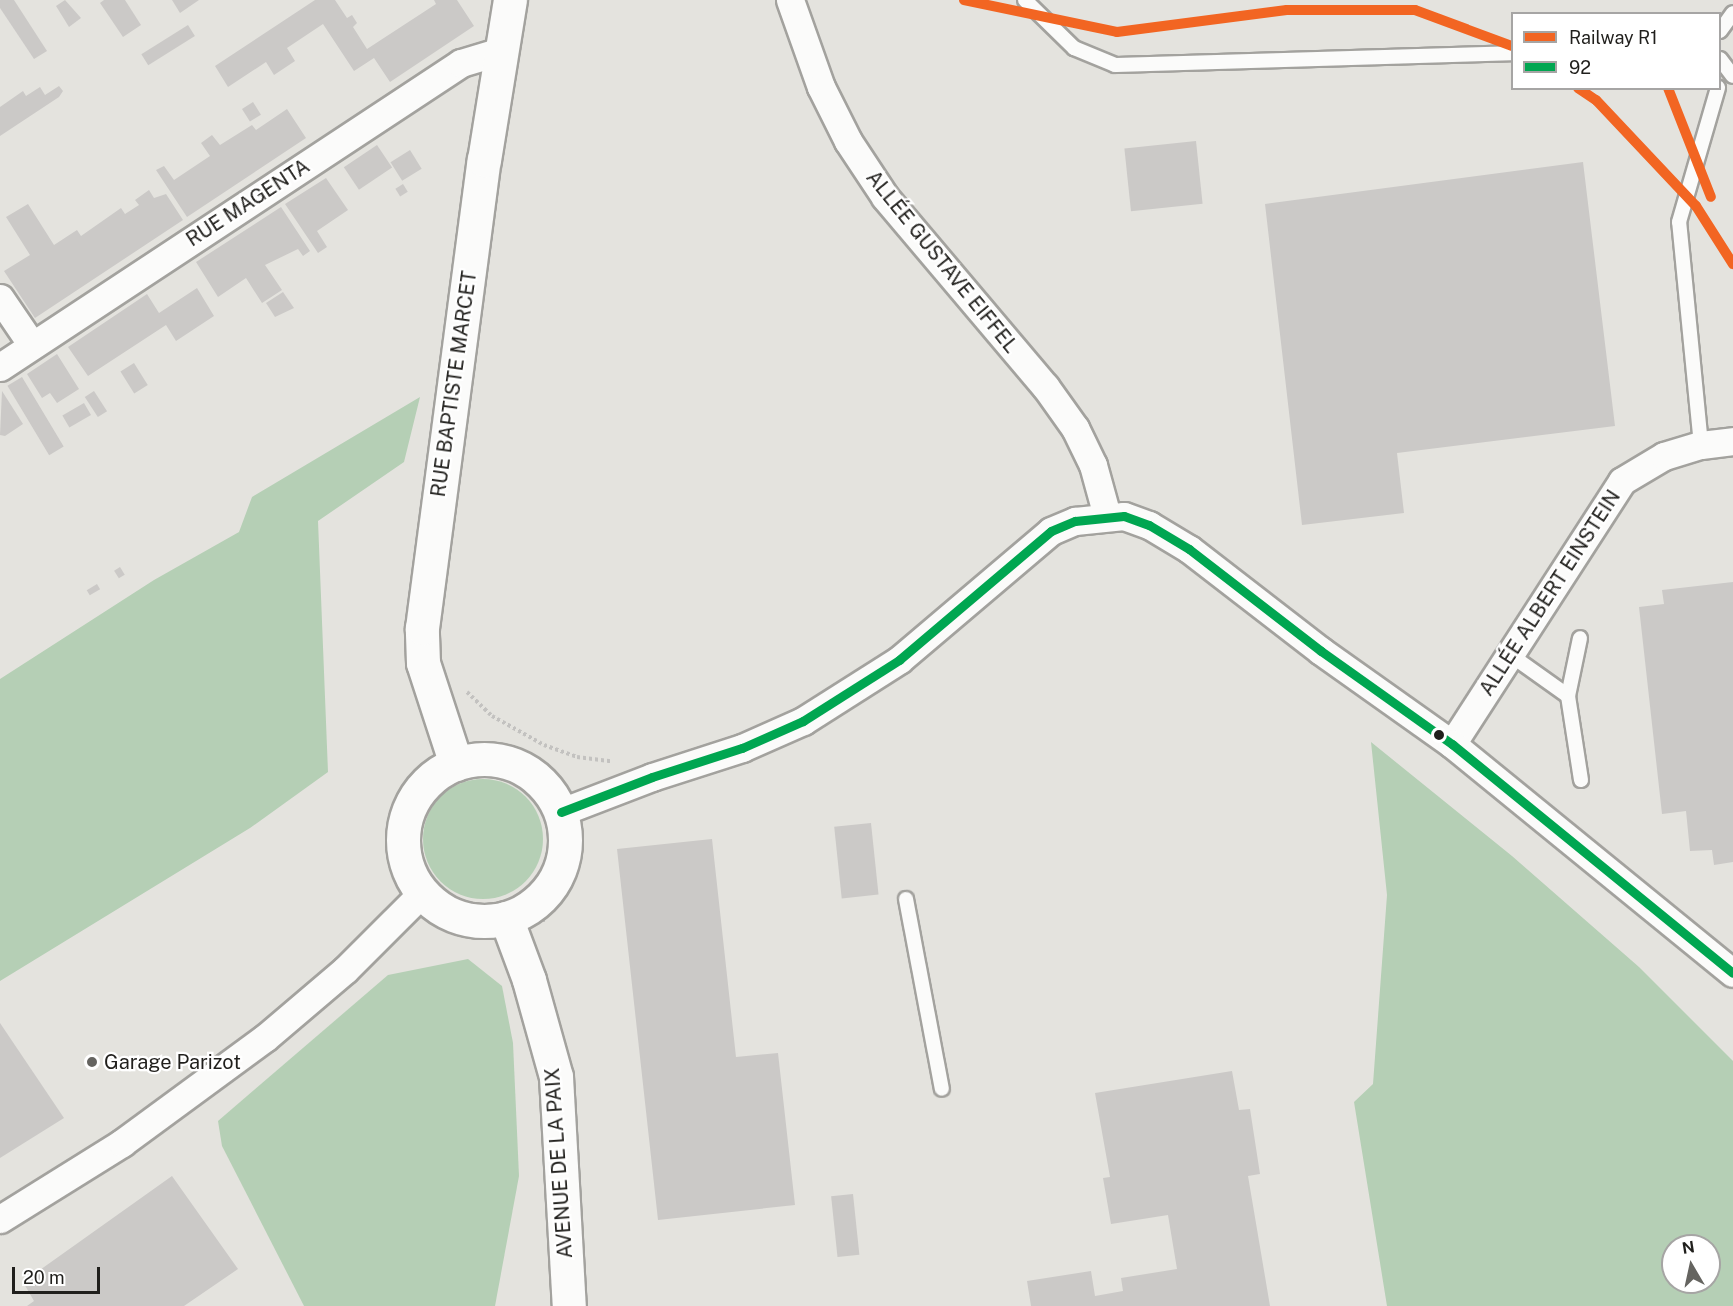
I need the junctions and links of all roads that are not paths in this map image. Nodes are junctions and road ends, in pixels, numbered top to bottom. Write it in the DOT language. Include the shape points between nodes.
graph roads {
  1 [pos="510,0"];
  2 [pos="790,0"];
  3 [pos="1025,0"];
  4 [pos="1733,13"];
  5 [pos="1721,28"];
  6 [pos="501,51"];
  7 [pos="1511,53"];
  8 [pos="1717,90"];
  9 [pos="0,298"];
  10 [pos="32,345"];
  11 [pos="0,367"];
  12 [pos="1733,441"];
  13 [pos="1701,445"];
  14 [pos="1107,516"];
  15 [pos="1580,638"];
  16 [pos="1512,656"];
  17 [pos="1568,696"];
  18 [pos="1452,744"];
  19 [pos="456,764"];
  20 [pos="1581,780"];
  21 [pos="561,813"];
  22 [pos="423,893"];
  23 [pos="906,899"];
  24 [pos="506,918"];
  25 [pos="1733,974"];
  26 [pos="942,1089"];
  27 [pos="0,1219"];
  28 [pos="569,1306"];
  1 -- 6 [label="street, RUE BAPTISTE MARCET"];
  2 -- 14 [label="street, ALLÉE GUSTAVE EIFFEL" via="821,87 848,141 885,197 1045,386 1075,428 1093,465"];
  3 -- 7 [label="lane" via="1074,48 1115,65"];
  4 -- 5 [label="lane"];
  6 -- 10 [label="street, RUE MAGENTA" via="461,63"];
  6 -- 19 [label="street, RUE BAPTISTE MARCET" via="420,646"];
  8 -- 13 [label="lane" via="1679,222"];
  9 -- 10 [label="street"];
  10 -- 11 [label="street, RUE MAGENTA"];
  12 -- 13 [label="street, ALLÉE ALBERT EINSTEIN"];
  13 -- 16 [label="street, ALLÉE ALBERT EINSTEIN" via="1664,456 1622,480"];
  14 -- 18 [label="street" via="1124,516 1149,525 1189,549 1321,651"];
  14 -- 21 [label="street" via="1075,521 1051,531 899,660 803,721 742,748 651,777"];
  15 -- 17 [label="lane"];
  16 -- 17 [label="lane"];
  16 -- 18 [label="street, ALLÉE ALBERT EINSTEIN"];
  17 -- 20 [label="lane"];
  18 -- 25 [label="street"];
  19 -- 21 [label="street" via="477,759 519,766 537,778"];
  19 -- 22 [label="street" via="434,776 422,789 406,819 403,846 409,871"];
  21 -- 24 [label="street" via="565,846 556,878 543,896"];
  22 -- 24 [label="street" via="460,918"];
  22 -- 27 [label="street" via="345,970 256,1045 122,1143"];
  23 -- 26 [label="lane"];
  24 -- 28 [label="street, AVENUE DE LA PAIX" via="529,980 556,1077"];
}
